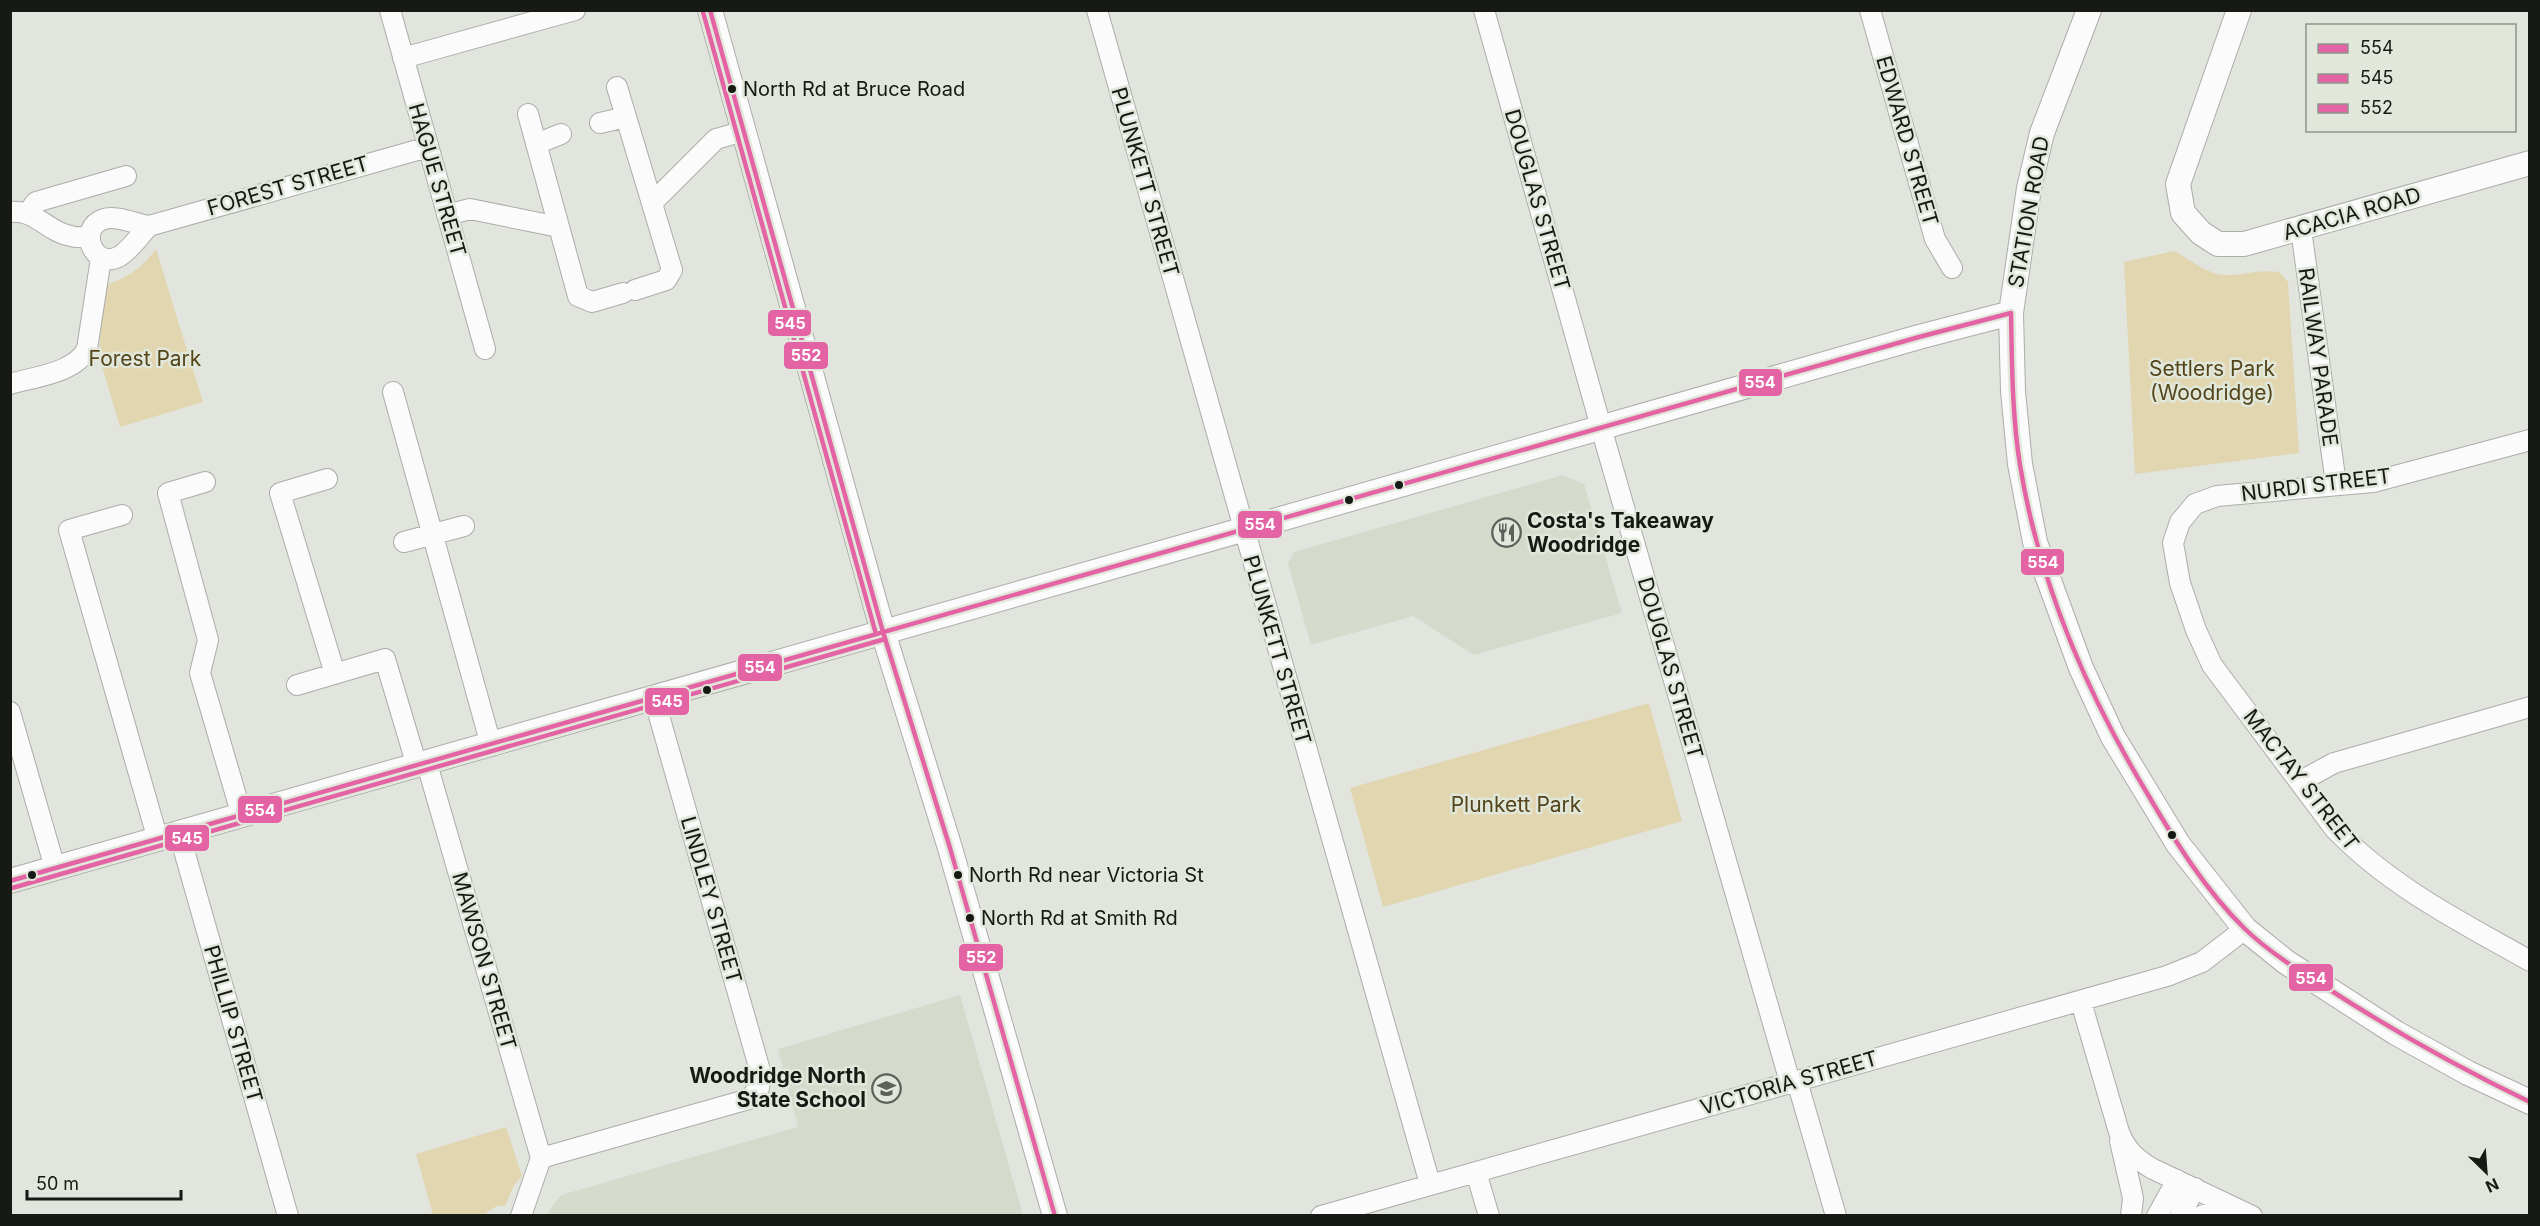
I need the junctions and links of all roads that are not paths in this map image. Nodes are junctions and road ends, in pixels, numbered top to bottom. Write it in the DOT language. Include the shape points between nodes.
graph roads {
  1 [pos="390,10"];
  2 [pos="575,10"];
  3 [pos="710,10"];
  4 [pos="1097,10"];
  5 [pos="1484,10"];
  6 [pos="1870,10"];
  7 [pos="2089,10"];
  8 [pos="2239,10"];
  9 [pos="403,58"];
  10 [pos="617,87"];
  11 [pos="528,114"];
  12 [pos="626,117"];
  13 [pos="600,123"];
  14 [pos="744,131"];
  15 [pos="561,134"];
  16 [pos="536,144"];
  17 [pos="428,147"];
  18 [pos="2529,163"];
  19 [pos="126,176"];
  20 [pos="652,203"];
  21 [pos="19,213"];
  22 [pos="447,215"];
  23 [pos="149,226"];
  24 [pos="559,227"];
  25 [pos="2301,229"];
  26 [pos="90,237"];
  27 [pos="101,258"];
  28 [pos="1953,268"];
  29 [pos="2011,313"];
  30 [pos="485,349"];
  31 [pos="10,384"];
  32 [pos="393,392"];
  33 [pos="1602,428"];
  34 [pos="2529,440"];
  35 [pos="327,479"];
  36 [pos="205,482"];
  37 [pos="2336,484"];
  38 [pos="122,515"];
  39 [pos="2180,522"];
  40 [pos="464,526"];
  41 [pos="1244,531"];
  42 [pos="434,534"];
  43 [pos="404,542"];
  44 [pos="883,633"];
  45 [pos="334,674"];
  46 [pos="297,685"];
  47 [pos="654,698"];
  48 [pos="2529,707"];
  49 [pos="10,712"];
  50 [pos="491,745"];
  51 [pos="422,765"];
  52 [pos="2301,781"];
  53 [pos="242,816"];
  54 [pos="168,836"];
  55 [pos="55,868"];
  56 [pos="10,881"];
  57 [pos="2245,929"];
  58 [pos="2529,962"];
  59 [pos="2081,1002"];
  60 [pos="1793,1081"];
  61 [pos="2529,1102"];
  62 [pos="2119,1132"];
  63 [pos="541,1158"];
  64 [pos="1476,1172"];
  65 [pos="1430,1184"];
  66 [pos="2186,1184"];
  67 [pos="2249,1214"];
  68 [pos="288,1215"];
  69 [pos="521,1215"];
  70 [pos="1055,1215"];
  71 [pos="1322,1215"];
  72 [pos="1489,1215"];
  73 [pos="1836,1215"];
  74 [pos="2131,1215"];
  75 [pos="2157,1215"];
  76 [pos="2180,1215"];
  77 [pos="2201,1215"];
  1 -- 9 [label="street, HAGUE STREET"];
  2 -- 9 [label="street"];
  3 -- 14 [label="street"];
  4 -- 41 [label="street, PLUNKETT STREET"];
  5 -- 33 [label="street, DOUGLAS STREET"];
  6 -- 28 [label="street, EDWARD STREET" via="1935,239"];
  7 -- 29 [label="street, STATION ROAD" via="2042,133 2029,188"];
  8 -- 25 [label="street, ACACIA ROAD" via="2178,184 2183,213 2201,233 2218,244 2244,244"];
  9 -- 17 [label="street, HAGUE STREET"];
  10 -- 12 [label="street"];
  11 -- 16 [label="street"];
  12 -- 13 [label="street"];
  12 -- 20 [label="street"];
  14 -- 20 [label="street" via="716,139"];
  14 -- 44 [label="street"];
  15 -- 16 [label="street"];
  16 -- 24 [label="street"];
  17 -- 22 [label="street, HAGUE STREET"];
  17 -- 23 [label="street, FOREST STREET"];
  18 -- 25 [label="street, ACACIA ROAD"];
  19 -- 21 [label="street" via="36,202"];
  20 -- 24 [label="street" via="672,270 666,280 592,302 578,296"];
  21 -- 26 [label="street" via="70,236"];
  22 -- 24 [label="street" via="470,209"];
  22 -- 30 [label="street, HAGUE STREET"];
  23 -- 26 [label="street" via="105,218 94,223"];
  23 -- 27 [label="street" via="118,257"];
  25 -- 37 [label="street, RAILWAY PARADE"];
  26 -- 27 [label="street" via="95,254"];
  27 -- 31 [label="street" via="83,357 64,368"];
  29 -- 33 [label="street"];
  29 -- 57 [label="street, STATION ROAD" via="2020,464 2035,542 2056,603 2113,737 2178,844"];
  32 -- 42 [label="street"];
  33 -- 41 [label="street"];
  33 -- 60 [label="street, DOUGLAS STREET"];
  34 -- 37 [label="street, NURDI STREET" via="2373,482"];
  35 -- 45 [label="street" via="280,493"];
  36 -- 53 [label="street" via="168,493 208,640 200,673"];
  37 -- 39 [label="street, NURDI STREET" via="2217,496 2195,504"];
  38 -- 54 [label="street, PHILLIP STREET" via="69,530"];
  39 -- 52 [label="street, MACTAY STREET" via="2173,543 2180,583 2212,665"];
  40 -- 42 [label="street"];
  41 -- 44 [label="street"];
  41 -- 65 [label="street, PLUNKETT STREET"];
  42 -- 43 [label="street"];
  42 -- 50 [label="street"];
  44 -- 47 [label="street"];
  44 -- 70 [label="street" via="950,848"];
  45 -- 46 [label="street"];
  45 -- 51 [label="street, MAWSON STREET" via="385,659"];
  47 -- 50 [label="street"];
  47 -- 63 [label="street, LINDLEY STREET" via="761,1074 759,1088 749,1099"];
  48 -- 52 [label="street" via="2334,763"];
  49 -- 55 [label="street"];
  50 -- 51 [label="street"];
  51 -- 53 [label="street"];
  51 -- 63 [label="street, MAWSON STREET"];
  52 -- 58 [label="street, MACTAY STREET" via="2334,828 2375,867"];
  53 -- 54 [label="street"];
  54 -- 55 [label="street"];
  54 -- 68 [label="street, PHILLIP STREET"];
  55 -- 56 [label="street"];
  57 -- 59 [label="street, VICTORIA STREET" via="2202,962"];
  57 -- 61 [label="street, STATION ROAD" via="2286,962 2396,1033"];
  59 -- 60 [label="street, VICTORIA STREET"];
  59 -- 62 [label="street"];
  60 -- 64 [label="street, VICTORIA STREET"];
  60 -- 73 [label="street, DOUGLAS STREET"];
  62 -- 66 [label="street" via="2139,1161"];
  62 -- 74 [label="street" via="2133,1198"];
  63 -- 69 [label="street"];
  64 -- 65 [label="street, VICTORIA STREET"];
  64 -- 72 [label="street"];
  65 -- 71 [label="street, VICTORIA STREET"];
  66 -- 67 [label="street"];
  66 -- 75 [label="street"];
  66 -- 76 [label="street"];
  67 -- 77 [label="street" via="2222,1211"];
}
